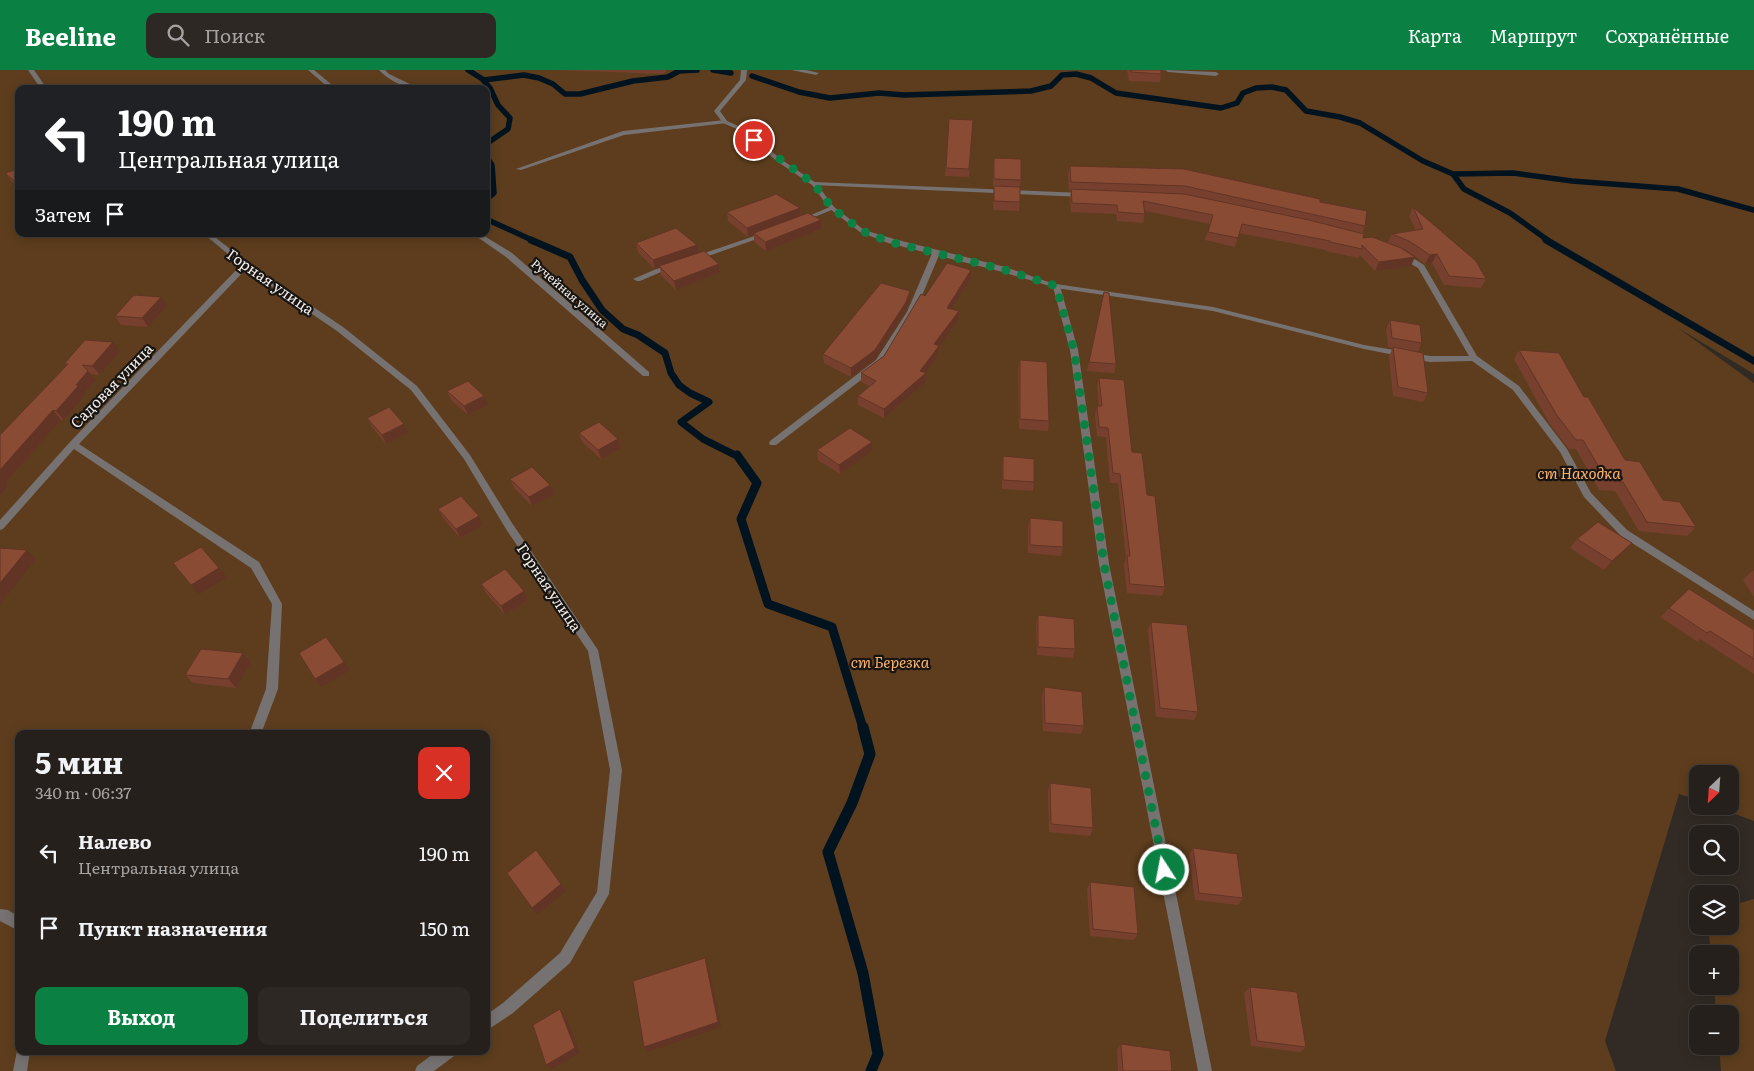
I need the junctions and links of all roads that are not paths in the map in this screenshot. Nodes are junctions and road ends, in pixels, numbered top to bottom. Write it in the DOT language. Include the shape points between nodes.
graph roads {
  1 [pos="31,70"];
  2 [pos="311,70"];
  3 [pos="382,70"];
  4 [pos="744,70"];
  5 [pos="794,70"];
  6 [pos="1168,70"];
  7 [pos="816,73"];
  8 [pos="1216,74"];
  9 [pos="41,85"];
  10 [pos="329,85"];
  11 [pos="408,85"];
  12 [pos="725,122"];
  13 [pos="519,169"];
  14 [pos="814,184"];
  15 [pos="1094,196"];
  16 [pos="832,208"];
  17 [pos="790,225"];
  18 [pos="773,232"];
  19 [pos="211,237"];
  20 [pos="481,237"];
  21 [pos="1394,250"];
  22 [pos="936,253"];
  23 [pos="245,265"];
  24 [pos="637,279"];
  25 [pos="1056,286"];
  26 [pos="1474,358"];
  27 [pos="646,374"];
  28 [pos="773,443"];
  29 [pos="73,444"];
  30 [pos="0,526"];
  31 [pos="1754,616"];
  32 [pos="257,730"];
  33 [pos="0,915"];
  34 [pos="15,922"];
  35 [pos="490,1021"];
  36 [pos="22,1055"];
  37 [pos="444,1055"];
  38 [pos="20,1071"];
  39 [pos="422,1071"];
  40 [pos="1205,1071"];
  1 -- 9 [label="street"];
  2 -- 10 [label="street"];
  3 -- 11 [label="street"];
  4 -- 12 [label="street" via="743,80 716,111"];
  5 -- 7 [label="street"];
  6 -- 8 [label="street"];
  12 -- 13 [label="street" via="623,133"];
  12 -- 14 [label="street" via="741,130"];
  14 -- 15 [label="street"];
  14 -- 16 [label="street"];
  16 -- 17 [label="street"];
  16 -- 22 [label="street" via="862,231 890,242"];
  18 -- 24 [label="street"];
  19 -- 23 [label="street, Горная улица"];
  20 -- 27 [label="street, Ручейная улица" via="509,255"];
  21 -- 26 [label="street" via="1421,267"];
  22 -- 25 [label="street"];
  22 -- 28 [label="street" via="911,312 879,362"];
  23 -- 29 [label="street, Садовая улица"];
  23 -- 35 [label="street, Горная улица" via="340,330 414,388 467,457 509,526 593,650 616,770 603,894 564,958"];
  25 -- 26 [label="street" via="1213,309 1364,348 1430,359"];
  25 -- 40 [label="street" via="1074,350 1104,564"];
  26 -- 31 [label="street" via="1516,388 1564,451 1586,496 1624,533"];
  29 -- 30 [label="street, Садовая улица"];
  29 -- 32 [label="street" via="255,565 277,604 272,689"];
  33 -- 34 [label="street"];
  36 -- 38 [label="street"];
  37 -- 39 [label="street"];
}
